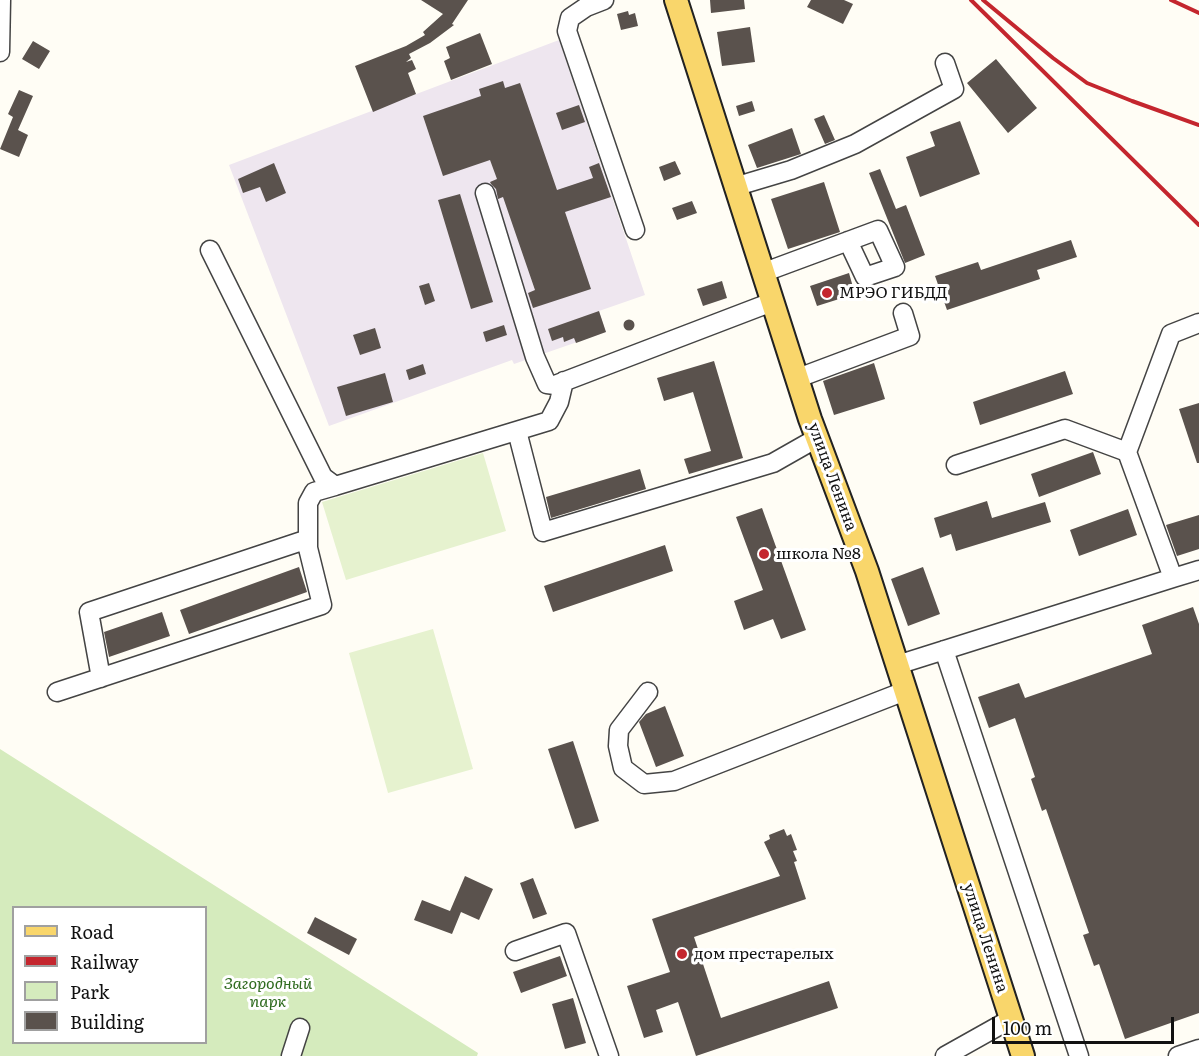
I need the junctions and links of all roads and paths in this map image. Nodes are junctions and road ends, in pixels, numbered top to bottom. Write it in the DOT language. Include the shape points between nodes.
graph roads {
  1 [pos="1,0"];
  2 [pos="604,0"];
  3 [pos="676,0"];
  4 [pos="0,52"];
  5 [pos="945,63"];
  6 [pos="734,187"];
  7 [pos="485,193"];
  8 [pos="635,230"];
  9 [pos="849,241"];
  10 [pos="210,250"];
  11 [pos="762,273"];
  12 [pos="772,302"];
  13 [pos="903,313"];
  14 [pos="1199,323"];
  15 [pos="798,378"];
  16 [pos="564,381"];
  17 [pos="517,431"];
  18 [pos="817,438"];
  19 [pos="1126,452"];
  20 [pos="956,465"];
  21 [pos="335,486"];
  22 [pos="308,540"];
  23 [pos="1199,570"];
  24 [pos="1173,578"];
  25 [pos="944,650"];
  26 [pos="897,665"];
  27 [pos="101,678"];
  28 [pos="57,692"];
  29 [pos="648,692"];
  30 [pos="905,692"];
  31 [pos="515,951"];
  32 [pos="1011,1019"];
  33 [pos="300,1028"];
  34 [pos="1199,1049"];
  35 [pos="965,1051"];
  36 [pos="291,1056"];
  37 [pos="609,1056"];
  38 [pos="945,1056"];
  39 [pos="1023,1056"];
  40 [pos="1078,1056"];
  41 [pos="1178,1056"];
  1 -- 4 [label="lane"];
  2 -- 8 [label="lane" via="570,18 567,32"];
  3 -- 6 [label="main road, улица Ленина"];
  5 -- 6 [label="lane" via="954,89 855,144 791,170"];
  6 -- 11 [label="main road, улица Ленина"];
  7 -- 16 [label="lane" via="535,357 547,384"];
  9 -- 11 [label="lane"];
  10 -- 21 [label="lane" via="323,477"];
  11 -- 12 [label="main road, улица Ленина"];
  12 -- 15 [label="main road, улица Ленина"];
  12 -- 16 [label="lane"];
  13 -- 15 [label="lane" via="910,336"];
  14 -- 19 [label="lane" via="1171,334"];
  15 -- 18 [label="main road, улица Ленина"];
  16 -- 17 [label="lane" via="549,421"];
  17 -- 18 [label="lane" via="543,532 773,463"];
  17 -- 21 [label="lane"];
  18 -- 26 [label="main road, улица Ленина" via="867,570"];
  19 -- 20 [label="lane" via="1065,429"];
  19 -- 24 [label="lane"];
  21 -- 22 [label="lane" via="314,492 308,503"];
  22 -- 27 [label="lane" via="89,612"];
  22 -- 27 [label="lane" via="322,605"];
  23 -- 24 [label="lane"];
  24 -- 25 [label="lane"];
  25 -- 26 [label="lane"];
  25 -- 40 [label="lane"];
  26 -- 30 [label="main road, улица Ленина"];
  27 -- 28 [label="lane"];
  29 -- 30 [label="lane" via="619,730 618,738 623,768 644,784 674,781"];
  30 -- 32 [label="main road, улица Ленина"];
  31 -- 37 [label="lane" via="566,933"];
  32 -- 35 [label="lane"];
  32 -- 39 [label="main road, улица Ленина"];
  33 -- 36 [label="lane"];
  34 -- 41 [label="lane"];
  35 -- 38 [label="lane"];
}
